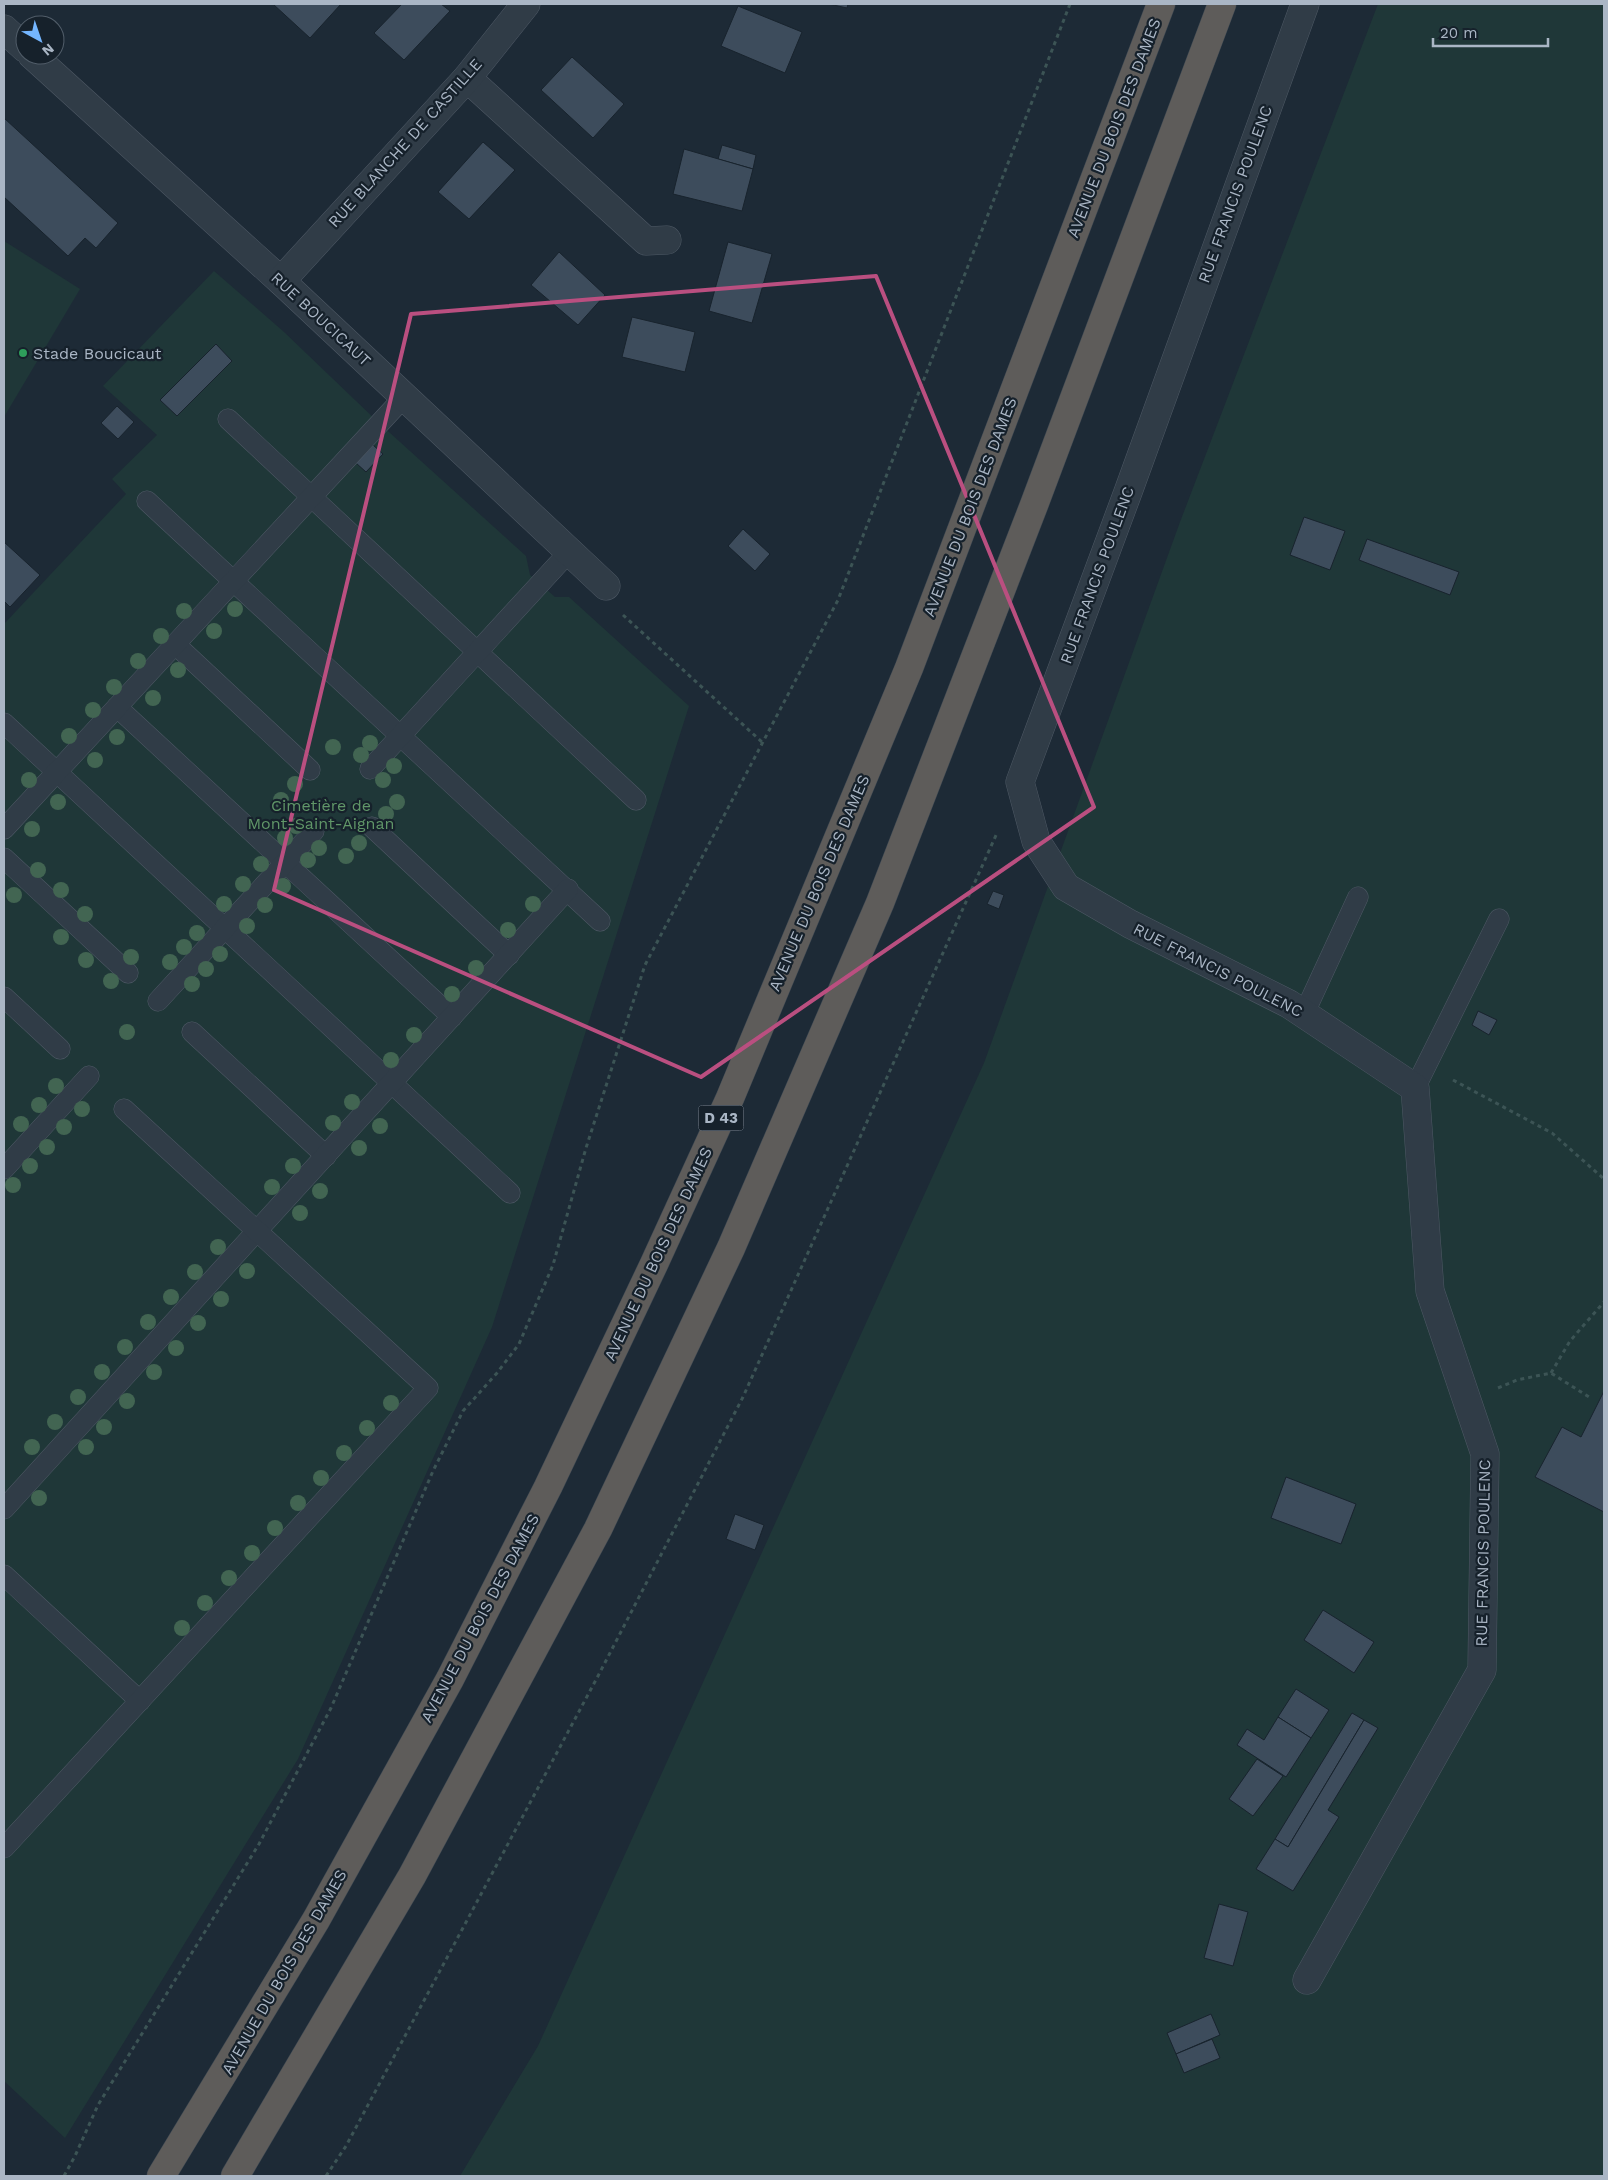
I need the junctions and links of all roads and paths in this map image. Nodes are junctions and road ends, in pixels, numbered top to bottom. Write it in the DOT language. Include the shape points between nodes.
graph roads {
  1 [pos="524,4"];
  2 [pos="1070,4"];
  3 [pos="1161,4"];
  4 [pos="1222,4"];
  5 [pos="1304,4"];
  6 [pos="4,29"];
  7 [pos="15,39"];
  8 [pos="43,65"];
  9 [pos="466,78"];
  10 [pos="667,240"];
  11 [pos="281,281"];
  12 [pos="404,397"];
  13 [pos="228,419"];
  14 [pos="311,496"];
  15 [pos="147,501"];
  16 [pos="569,552"];
  17 [pos="234,580"];
  18 [pos="606,586"];
  19 [pos="175,644"];
  20 [pos="478,652"];
  21 [pos="117,707"];
  22 [pos="4,723"];
  23 [pos="401,736"];
  24 [pos="763,743"];
  25 [pos="370,769"];
  26 [pos="310,770"];
  27 [pos="56,772"];
  28 [pos="1020,782"];
  29 [pos="636,800"];
  30 [pos="372,827"];
  31 [pos="4,829"];
  32 [pos="314,831"];
  33 [pos="4,858"];
  34 [pos="284,863"];
  35 [pos="568,890"];
  36 [pos="1358,897"];
  37 [pos="1499,919"];
  38 [pos="600,921"];
  39 [pos="225,928"];
  40 [pos="509,954"];
  41 [pos="128,973"];
  42 [pos="4,997"];
  43 [pos="158,1001"];
  44 [pos="1304,1014"];
  45 [pos="452,1017"];
  46 [pos="192,1032"];
  47 [pos="60,1049"];
  48 [pos="89,1076"];
  49 [pos="392,1083"];
  50 [pos="1415,1088"];
  51 [pos="124,1109"];
  52 [pos="326,1156"];
  53 [pos="4,1169"];
  54 [pos="1604,1179"];
  55 [pos="510,1192"];
  56 [pos="257,1231"];
  57 [pos="1604,1302"];
  58 [pos="1551,1373"];
  59 [pos="1589,1397"];
  60 [pos="1468,1402"];
  61 [pos="4,1509"];
  62 [pos="4,1575"];
  63 [pos="140,1701"];
  64 [pos="4,1848"];
  65 [pos="1307,1980"];
  66 [pos="64,2176"];
  67 [pos="162,2176"];
  68 [pos="235,2176"];
  69 [pos="326,2176"];
  1 -- 9 [label="street, RUE BLANCHE DE CASTILLE"];
  2 -- 24 [label="path" via="838,600"];
  3 -- 67 [label="highway, AVENUE DU BOIS DES DAMES / D 43" via="909,668 730,1098 670,1229 548,1487 450,1679 316,1920"];
  4 -- 68 [label="highway" via="1034,506 880,903 731,1248 598,1530 412,1876"];
  5 -- 28 [label="street, RUE FRANCIS POULENC"];
  6 -- 7 [label="street"];
  8 -- 11 [label="street, RUE BOUCICAUT"];
  9 -- 10 [label="street" via="646,241"];
  9 -- 11 [label="street, RUE BLANCHE DE CASTILLE"];
  11 -- 12 [label="street, RUE BOUCICAUT"];
  12 -- 14 [label="lane"];
  12 -- 16 [label="street, RUE BOUCICAUT"];
  13 -- 14 [label="lane"];
  14 -- 17 [label="lane"];
  14 -- 20 [label="lane"];
  15 -- 17 [label="lane"];
  16 -- 18 [label="street, RUE BOUCICAUT"];
  16 -- 20 [label="lane"];
  17 -- 19 [label="lane"];
  17 -- 23 [label="lane"];
  18 -- 24 [label="path" via="616,608"];
  19 -- 21 [label="lane"];
  19 -- 26 [label="lane"];
  20 -- 23 [label="lane"];
  20 -- 29 [label="lane"];
  21 -- 27 [label="lane"];
  21 -- 34 [label="lane"];
  22 -- 27 [label="lane"];
  23 -- 25 [label="lane"];
  23 -- 35 [label="lane"];
  24 -- 66 [label="path" via="645,965 586,1148 554,1265 518,1344 463,1411 433,1471 331,1708 259,1844 98,2105"];
  27 -- 31 [label="lane"];
  27 -- 39 [label="lane"];
  28 -- 44 [label="street, RUE FRANCIS POULENC" via="1036,841 1066,887 1130,924"];
  28 -- 69 [label="path" via="743,1398 598,1676 346,2146"];
  30 -- 40 [label="lane"];
  32 -- 34 [label="lane"];
  33 -- 41 [label="lane"];
  34 -- 39 [label="lane"];
  34 -- 45 [label="lane"];
  35 -- 38 [label="lane"];
  35 -- 40 [label="lane"];
  36 -- 44 [label="lane"];
  37 -- 50 [label="lane"];
  39 -- 43 [label="lane"];
  39 -- 49 [label="lane"];
  40 -- 45 [label="lane"];
  42 -- 47 [label="lane"];
  44 -- 50 [label="street, RUE FRANCIS POULENC"];
  45 -- 49 [label="lane"];
  46 -- 52 [label="lane"];
  48 -- 53 [label="lane"];
  49 -- 52 [label="lane"];
  49 -- 55 [label="lane"];
  50 -- 54 [label="path" via="1437,1076 1451,1079 1552,1132"];
  50 -- 60 [label="street, RUE FRANCIS POULENC" via="1430,1291"];
  51 -- 56 [label="lane"];
  52 -- 56 [label="lane"];
  56 -- 61 [label="lane"];
  56 -- 63 [label="lane" via="428,1388"];
  57 -- 58 [label="path" via="1570,1341"];
  58 -- 59 [label="path"];
  58 -- 60 [label="path" via="1517,1380"];
  60 -- 65 [label="street, RUE FRANCIS POULENC" via="1485,1454 1482,1670"];
  62 -- 63 [label="lane"];
  63 -- 64 [label="lane"];
}
